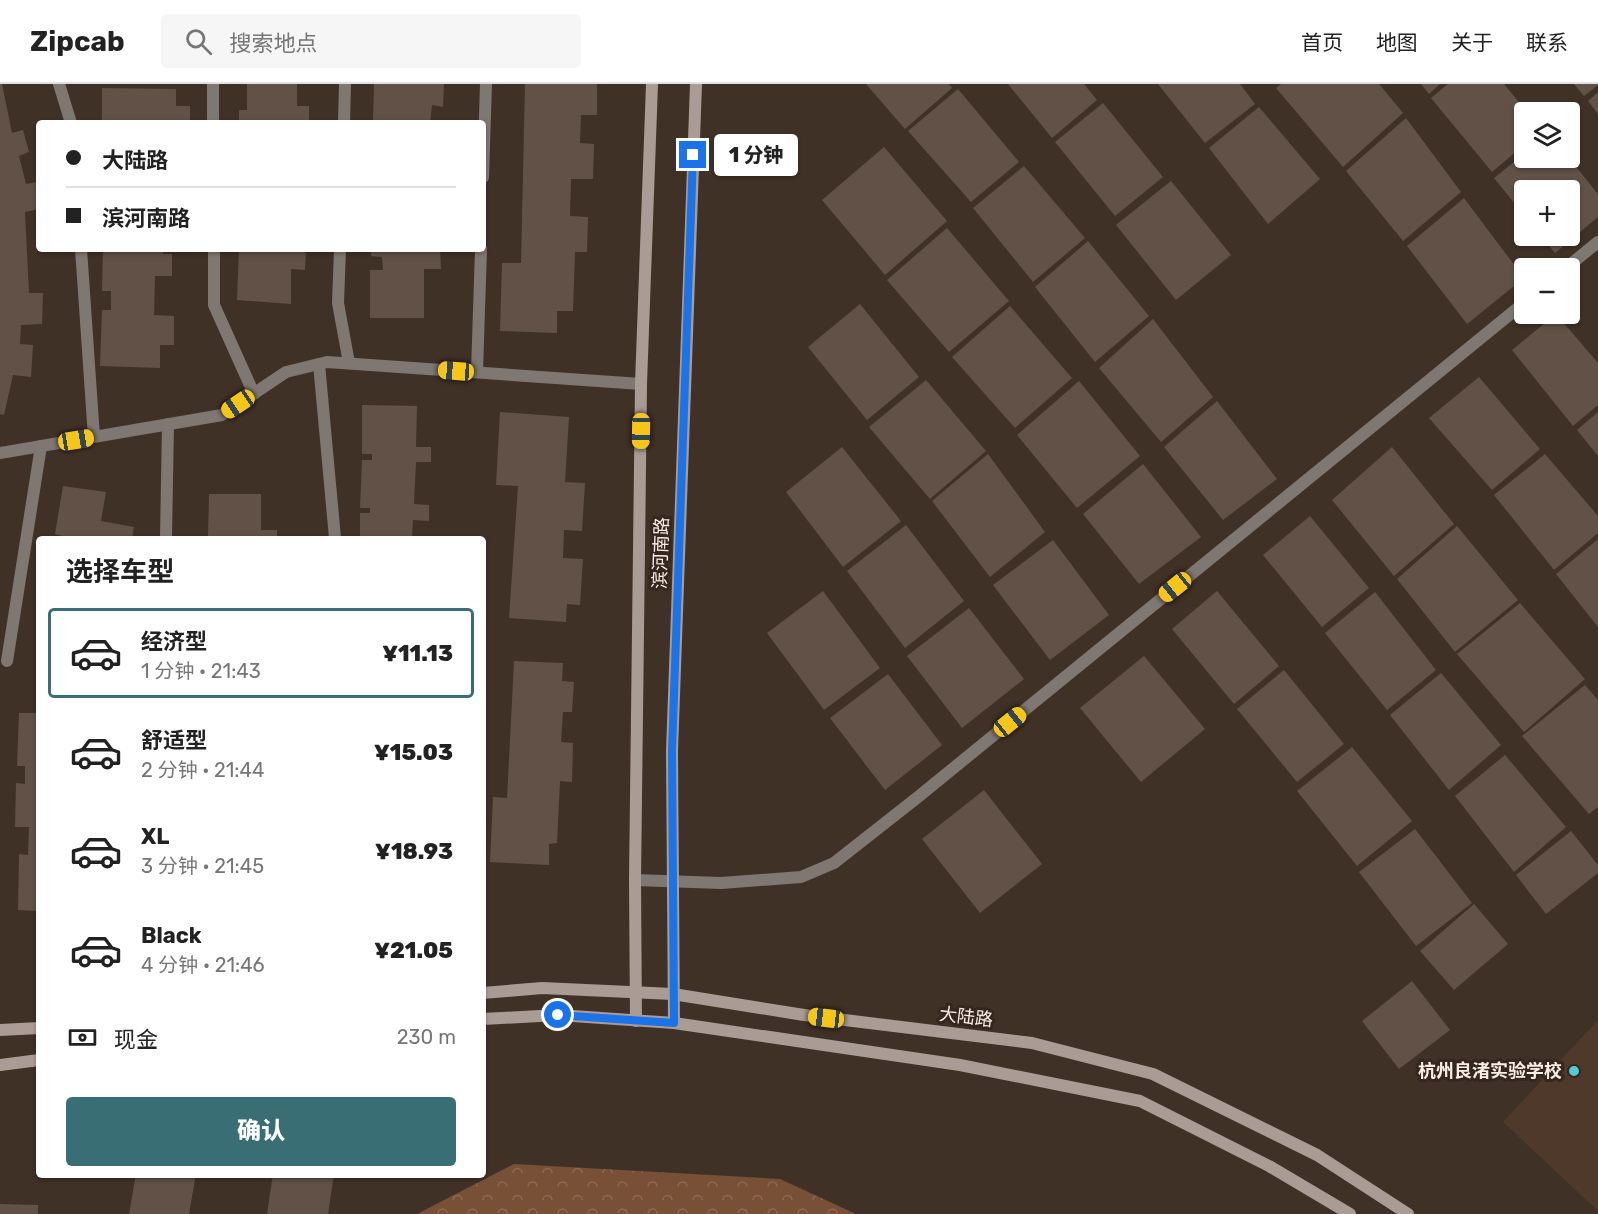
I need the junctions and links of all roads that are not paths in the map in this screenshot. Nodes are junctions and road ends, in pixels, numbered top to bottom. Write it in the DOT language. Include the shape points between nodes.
graph roads {
  1 [pos="59,84"];
  2 [pos="213,84"];
  3 [pos="345,84"];
  4 [pos="486,84"];
  5 [pos="652,84"];
  6 [pos="696,84"];
  7 [pos="70,120"];
  8 [pos="213,120"];
  9 [pos="344,120"];
  10 [pos="485,120"];
  11 [pos="1598,242"];
  12 [pos="81,252"];
  13 [pos="214,252"];
  14 [pos="340,252"];
  15 [pos="481,252"];
  16 [pos="1578,258"];
  17 [pos="1514,311"];
  18 [pos="349,363"];
  19 [pos="319,364"];
  20 [pos="477,372"];
  21 [pos="641,384"];
  22 [pos="254,394"];
  23 [pos="168,424"];
  24 [pos="94,437"];
  25 [pos="41,446"];
  26 [pos="0,453"];
  27 [pos="166,536"];
  28 [pos="335,536"];
  29 [pos="7,661"];
  30 [pos="635,880"];
  31 [pos="672,881"];
  32 [pos="634,991"];
  33 [pos="486,993"];
  34 [pos="673,994"];
  35 [pos="486,1019"];
  36 [pos="636,1021"];
  37 [pos="674,1023"];
  38 [pos="36,1028"];
  39 [pos="0,1030"];
  40 [pos="36,1060"];
  41 [pos="0,1065"];
  42 [pos="1350,1214"];
  43 [pos="1408,1214"];
  1 -- 7 [label="street"];
  2 -- 8 [label="street"];
  3 -- 9 [label="street"];
  4 -- 10 [label="street"];
  5 -- 21 [label="main road"];
  6 -- 31 [label="main road, 滨河南路" via="672,751"];
  11 -- 16 [label="street"];
  12 -- 24 [label="street"];
  13 -- 22 [label="street" via="214,305"];
  14 -- 18 [label="street" via="338,303"];
  15 -- 20 [label="street"];
  17 -- 31 [label="street" via="834,863 801,877 721,883"];
  18 -- 19 [label="street"];
  18 -- 20 [label="street"];
  19 -- 22 [label="street" via="286,372"];
  19 -- 28 [label="street"];
  20 -- 21 [label="street"];
  21 -- 30 [label="main road"];
  22 -- 23 [label="street" via="222,415"];
  23 -- 24 [label="street"];
  23 -- 27 [label="street"];
  24 -- 25 [label="street"];
  25 -- 26 [label="street"];
  25 -- 29 [label="street"];
  30 -- 31 [label="street"];
  30 -- 32 [label="main road"];
  31 -- 34 [label="main road, 滨河南路"];
  32 -- 33 [label="main road, 大陆路" via="542,988"];
  32 -- 34 [label="main road, 大陆路"];
  32 -- 36 [label="main road"];
  34 -- 37 [label="main road, 滨河南路"];
  34 -- 43 [label="main road, 大陆路" via="804,1015 1032,1043 1153,1074 1317,1155"];
  35 -- 36 [label="main road" via="558,1015"];
  36 -- 37 [label="main road"];
  37 -- 42 [label="main road" via="960,1065 1140,1101 1269,1166"];
  38 -- 39 [label="main road"];
  40 -- 41 [label="main road"];
}
